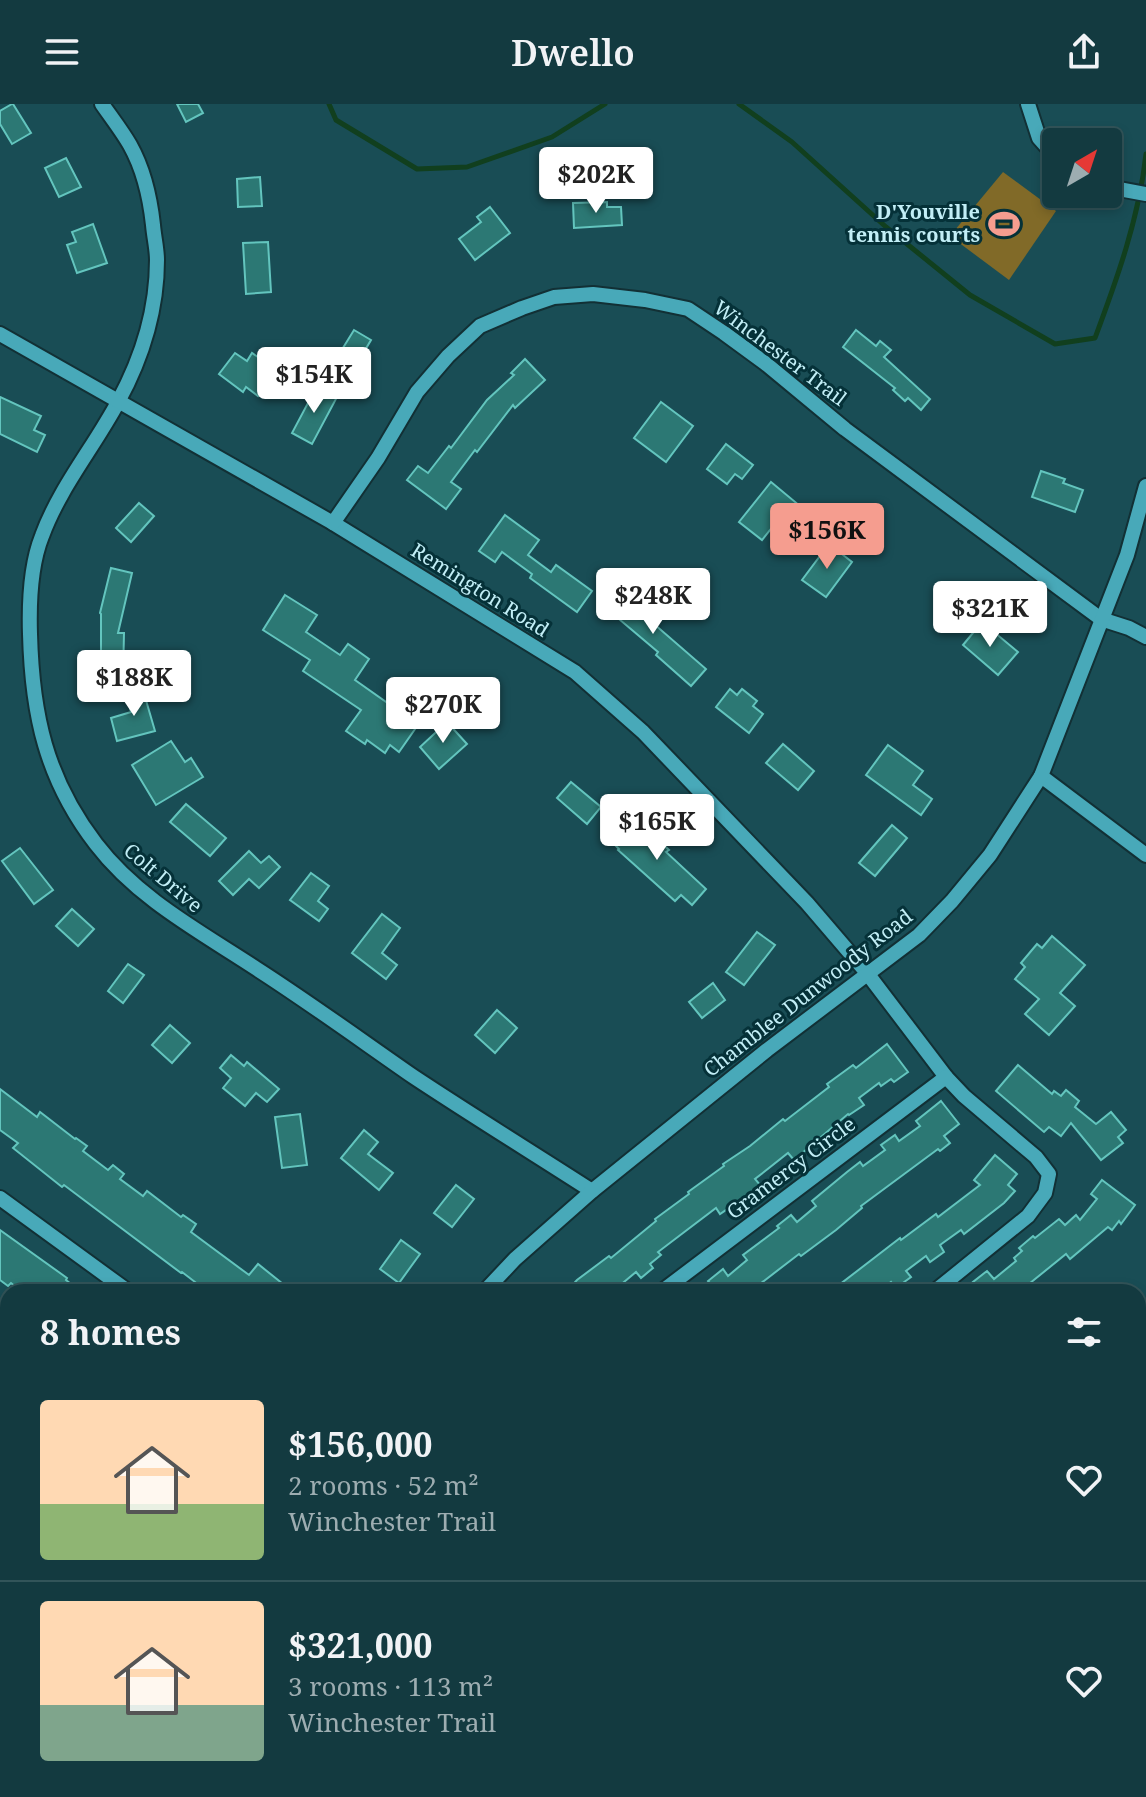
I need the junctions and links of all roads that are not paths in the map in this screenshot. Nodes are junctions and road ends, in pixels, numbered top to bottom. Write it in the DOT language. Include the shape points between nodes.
graph roads {
  1 [pos="102,104"];
  2 [pos="1028,104"];
  3 [pos="1042,141"];
  4 [pos="1122,190"];
  5 [pos="1146,194"];
  6 [pos="0,334"];
  7 [pos="119,401"];
  8 [pos="1146,486"];
  9 [pos="333,523"];
  10 [pos="1101,619"];
  11 [pos="1146,637"];
  12 [pos="1041,776"];
  13 [pos="1146,855"];
  14 [pos="867,973"];
  15 [pos="946,1077"];
  16 [pos="592,1191"];
  17 [pos="0,1198"];
  18 [pos="118,1284"];
  19 [pos="492,1284"];
  20 [pos="672,1284"];
  21 [pos="944,1284"];
  1 -- 7 [label="street, Colt Drive" via="140,166 157,259 150,323"];
  2 -- 3 [label="street"];
  4 -- 5 [label="street"];
  6 -- 7 [label="street, Remington Road"];
  7 -- 9 [label="street, Remington Road"];
  7 -- 16 [label="street, Colt Drive" via="45,527 29,604 35,705 43,741 77,815 121,872 163,907"];
  8 -- 10 [label="street, Chamblee Dunwoody Road" via="1127,555"];
  9 -- 10 [label="street, Winchester Trail" via="417,392 480,326 554,297 593,294 645,300 688,309 724,333"];
  9 -- 14 [label="street, Remington Road" via="575,672 643,732"];
  10 -- 11 [label="street, Winchester Trail"];
  10 -- 12 [label="street, Chamblee Dunwoody Road"];
  12 -- 13 [label="street"];
  12 -- 14 [label="street, Chamblee Dunwoody Road" via="990,855 952,901 919,935"];
  14 -- 15 [label="street"];
  14 -- 16 [label="street, Chamblee Dunwoody Road"];
  15 -- 20 [label="street, Gramercy Circle"];
  15 -- 21 [label="street" via="1036,1157 1054,1181 1028,1216"];
  16 -- 19 [label="street, Chamblee Dunwoody Road"];
  17 -- 18 [label="street"];
}
